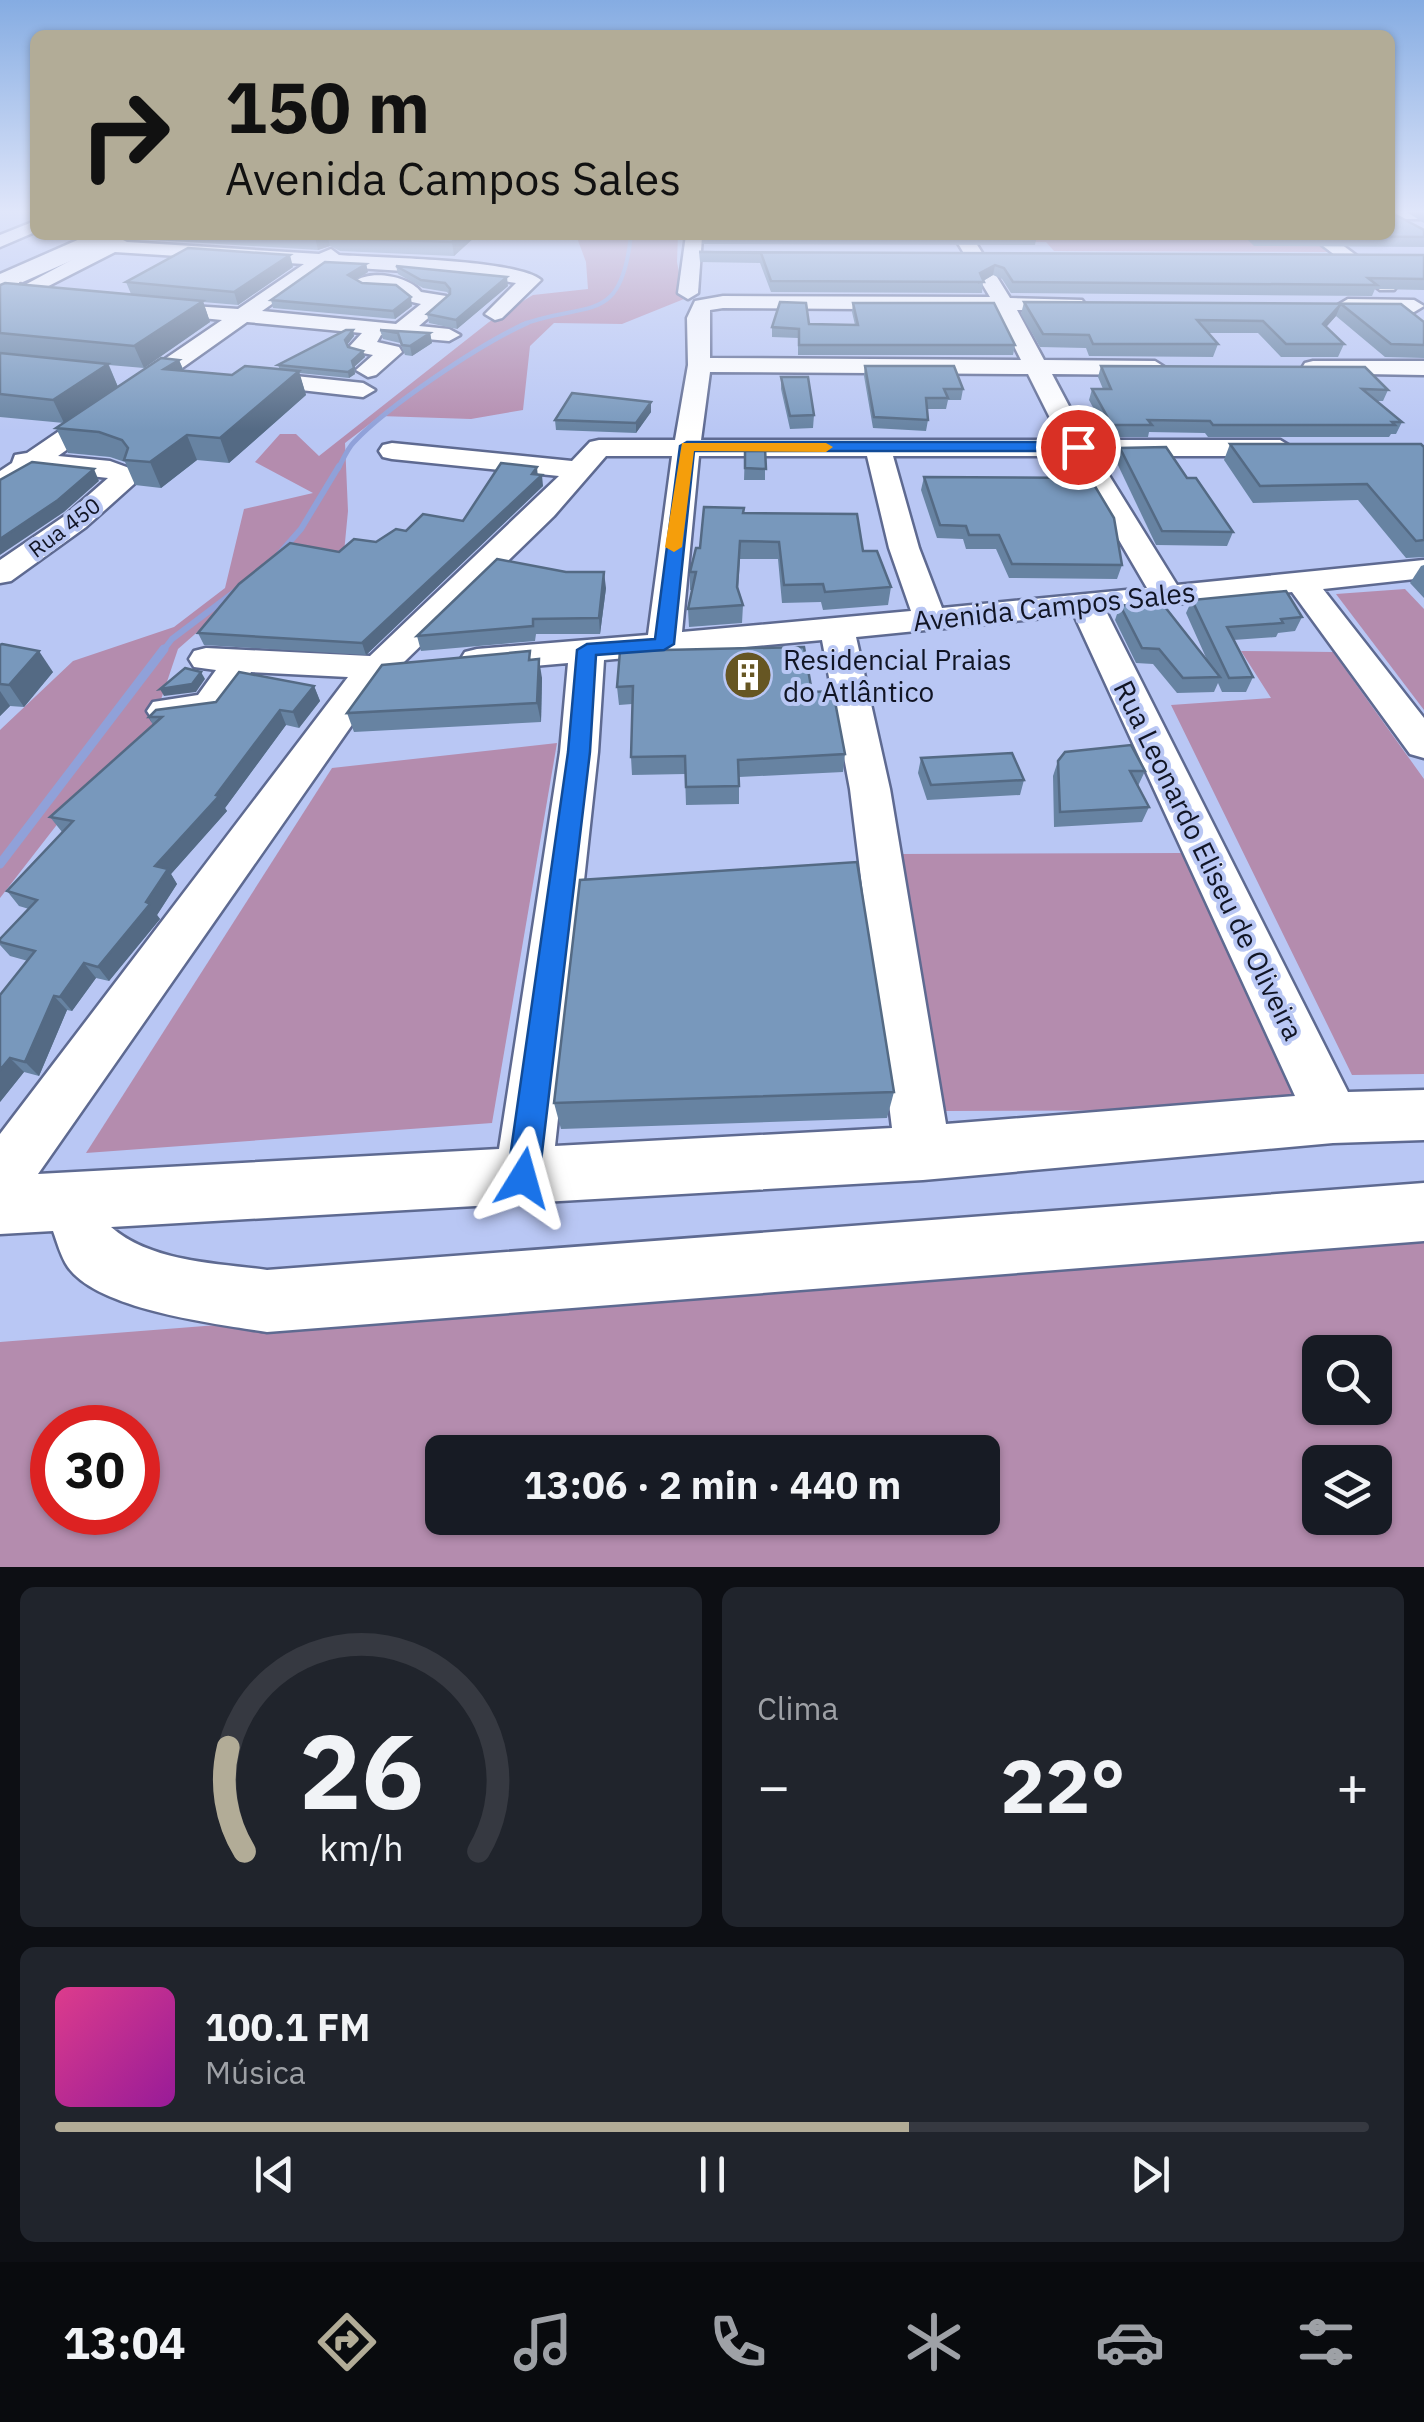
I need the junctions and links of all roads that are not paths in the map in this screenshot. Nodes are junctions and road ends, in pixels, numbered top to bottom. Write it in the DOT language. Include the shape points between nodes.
graph roads {
  1 [pos="283,285"];
  2 [pos="403,285"];
  3 [pos="526,285"];
  4 [pos="690,285"];
  5 [pos="992,285"];
  6 [pos="1385,285"];
  7 [pos="4,291"];
  8 [pos="688,293"];
  9 [pos="54,297"];
  10 [pos="128,304"];
  11 [pos="1003,304"];
  12 [pos="1101,304"];
  13 [pos="1336,305"];
  14 [pos="1419,310"];
  15 [pos="495,314"];
  16 [pos="237,315"];
  17 [pos="392,329"];
  18 [pos="449,336"];
  19 [pos="699,365"];
  20 [pos="1035,368"];
  21 [pos="1171,368"];
  22 [pos="1288,368"];
  23 [pos="1424,368"];
  24 [pos="157,374"];
  25 [pos="113,375"];
  26 [pos="687,446"];
  27 [pos="1078,447"];
  28 [pos="878,448"];
  29 [pos="1309,448"];
  30 [pos="392,451"];
  31 [pos="0,458"];
  32 [pos="593,458"];
  33 [pos="32,461"];
  34 [pos="0,484"];
  35 [pos="1424,569"];
  36 [pos="0,574"];
  37 [pos="1301,582"];
  38 [pos="1166,595"];
  39 [pos="1085,602"];
  40 [pos="930,618"];
  41 [pos="837,629"];
  42 [pos="664,644"];
  43 [pos="587,650"];
  44 [pos="374,670"];
  45 [pos="166,712"];
  46 [pos="1424,745"];
  47 [pos="1424,1115"];
  48 [pos="1333,1118"];
  49 [pos="923,1153"];
  50 [pos="523,1178"];
  51 [pos="0,1180"];
  52 [pos="77,1203"];
  53 [pos="0,1206"];
  54 [pos="1424,1212"];
  1 -- 16 [label="street"];
  2 -- 17 [label="street" via="414,297 439,300"];
  3 -- 15 [label="street"];
  4 -- 8 [label="street"];
  5 -- 11 [label="street"];
  6 -- 14 [label="street"];
  7 -- 9 [label="street"];
  10 -- 16 [label="street"];
  11 -- 12 [label="street"];
  11 -- 19 [label="street" via="708,303 698,310"];
  11 -- 20 [label="street"];
  13 -- 14 [label="street"];
  16 -- 17 [label="street"];
  16 -- 24 [label="street"];
  17 -- 18 [label="street"];
  17 -- 24 [label="street" via="360,344 391,352 365,380"];
  19 -- 20 [label="street"];
  19 -- 26 [label="street"];
  20 -- 21 [label="street"];
  20 -- 27 [label="street"];
  22 -- 23 [label="street"];
  24 -- 25 [label="street"];
  24 -- 33 [label="street"];
  26 -- 28 [label="street"];
  26 -- 32 [label="street"];
  26 -- 42 [label="street"];
  27 -- 28 [label="street"];
  27 -- 29 [label="street"];
  27 -- 38 [label="street"];
  28 -- 40 [label="street"];
  30 -- 32 [label="street"];
  31 -- 33 [label="street"];
  32 -- 44 [label="street"];
  33 -- 34 [label="street"];
  33 -- 36 [label="street, Rua 450" via="122,475 105,498"];
  35 -- 37 [label="street, Avenida Campos Sales"];
  37 -- 38 [label="street, Avenida Campos Sales"];
  37 -- 46 [label="street"];
  38 -- 39 [label="street, Avenida Campos Sales"];
  39 -- 40 [label="street, Avenida Campos Sales"];
  39 -- 48 [label="street, Rua Leonardo Eliseu de Oliveira"];
  40 -- 41 [label="street, Avenida Campos Sales"];
  41 -- 42 [label="street, Avenida Campos Sales"];
  41 -- 49 [label="street" via="870,789"];
  42 -- 43 [label="street, Avenida Campos Sales"];
  43 -- 44 [label="street, Avenida Campos Sales"];
  43 -- 50 [label="street"];
  44 -- 45 [label="street, Avenida Campos Sales" via="223,661 209,706"];
  44 -- 51 [label="street"];
  47 -- 48 [label="street"];
  48 -- 49 [label="street"];
  49 -- 50 [label="street"];
  50 -- 52 [label="street"];
  52 -- 53 [label="street"];
  52 -- 54 [label="street" via="91,1249 111,1264 267,1302"];
}
